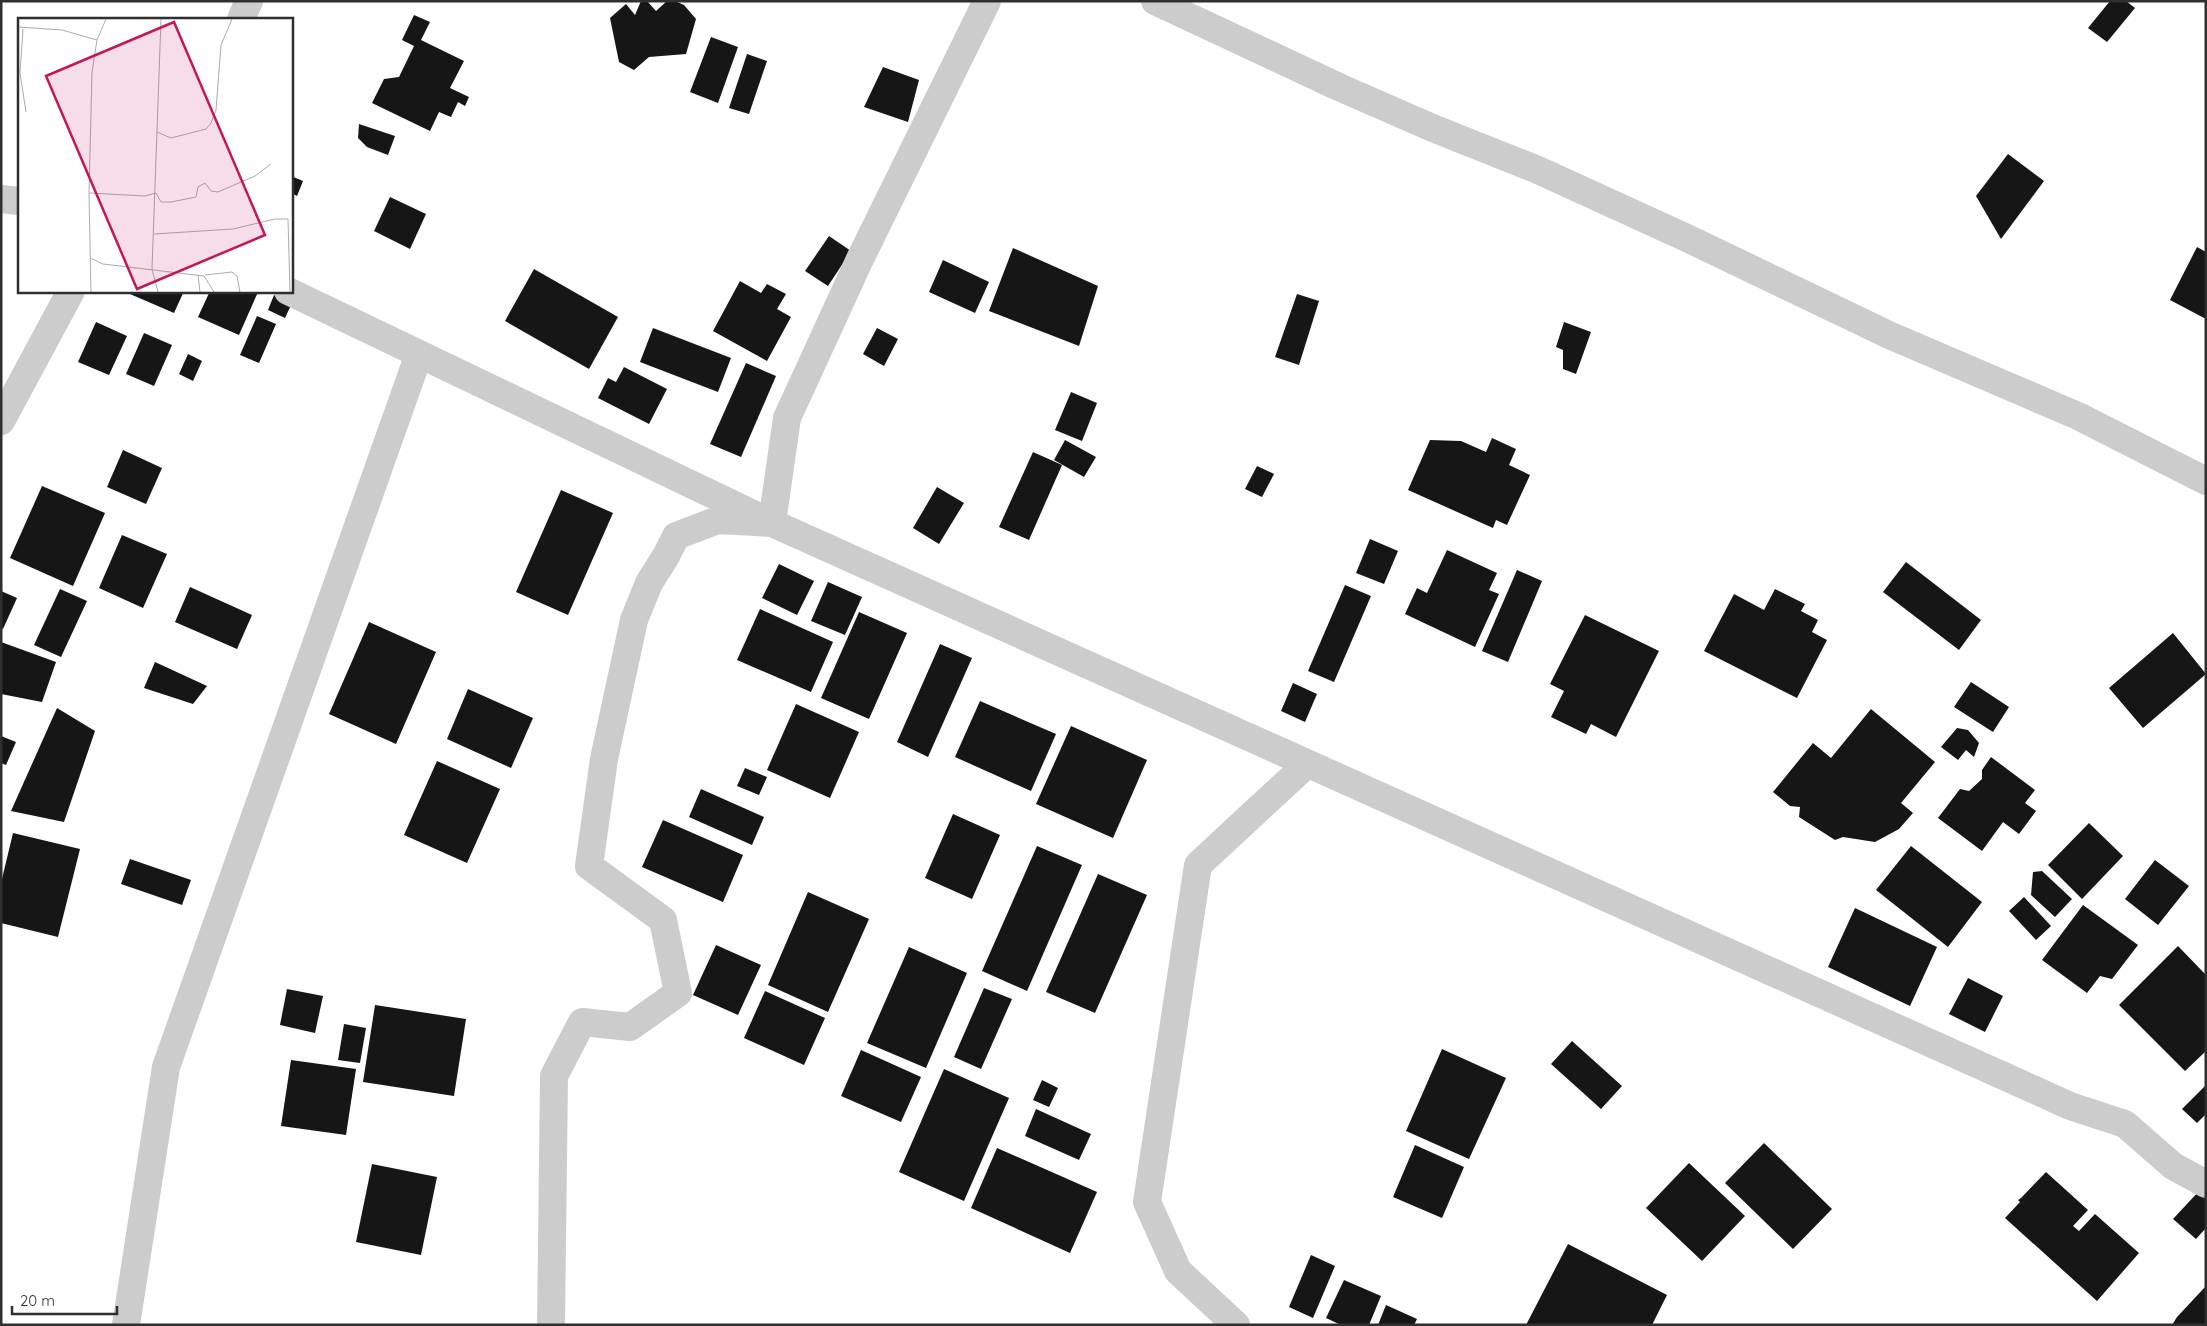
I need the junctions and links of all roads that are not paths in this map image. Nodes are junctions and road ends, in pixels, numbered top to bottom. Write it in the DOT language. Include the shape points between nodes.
graph roads {
  1 [pos="249,1"];
  2 [pos="987,1"];
  3 [pos="1155,1"];
  4 [pos="241,18"];
  5 [pos="1,199"];
  6 [pos="18,201"];
  7 [pos="70,292"];
  8 [pos="290,292"];
  9 [pos="419,354"];
  10 [pos="1,421"];
  11 [pos="2206,481"];
  12 [pos="772,523"];
  13 [pos="1307,764"];
  14 [pos="2206,1184"];
  15 [pos="126,1325"];
  16 [pos="551,1325"];
  17 [pos="1236,1325"];
  1 -- 4 [label="street"];
  2 -- 12 [label="street" via="860,260 787,418"];
  3 -- 11 [label="street" via="1341,88 1627,210 1889,335 2078,416"];
  5 -- 6 [label="street"];
  7 -- 10 [label="street"];
  8 -- 9 [label="street"];
  9 -- 12 [label="street"];
  9 -- 15 [label="street" via="166,1067"];
  12 -- 13 [label="street"];
  12 -- 16 [label="street" via="718,520 676,536 649,583 634,620 604,759 589,866 663,920 678,993 630,1027 582,1022 554,1076"];
  13 -- 14 [label="street" via="2070,1106 2125,1124 2172,1166"];
  13 -- 17 [label="street" via="1198,865 1147,1202 1178,1271"];
}
